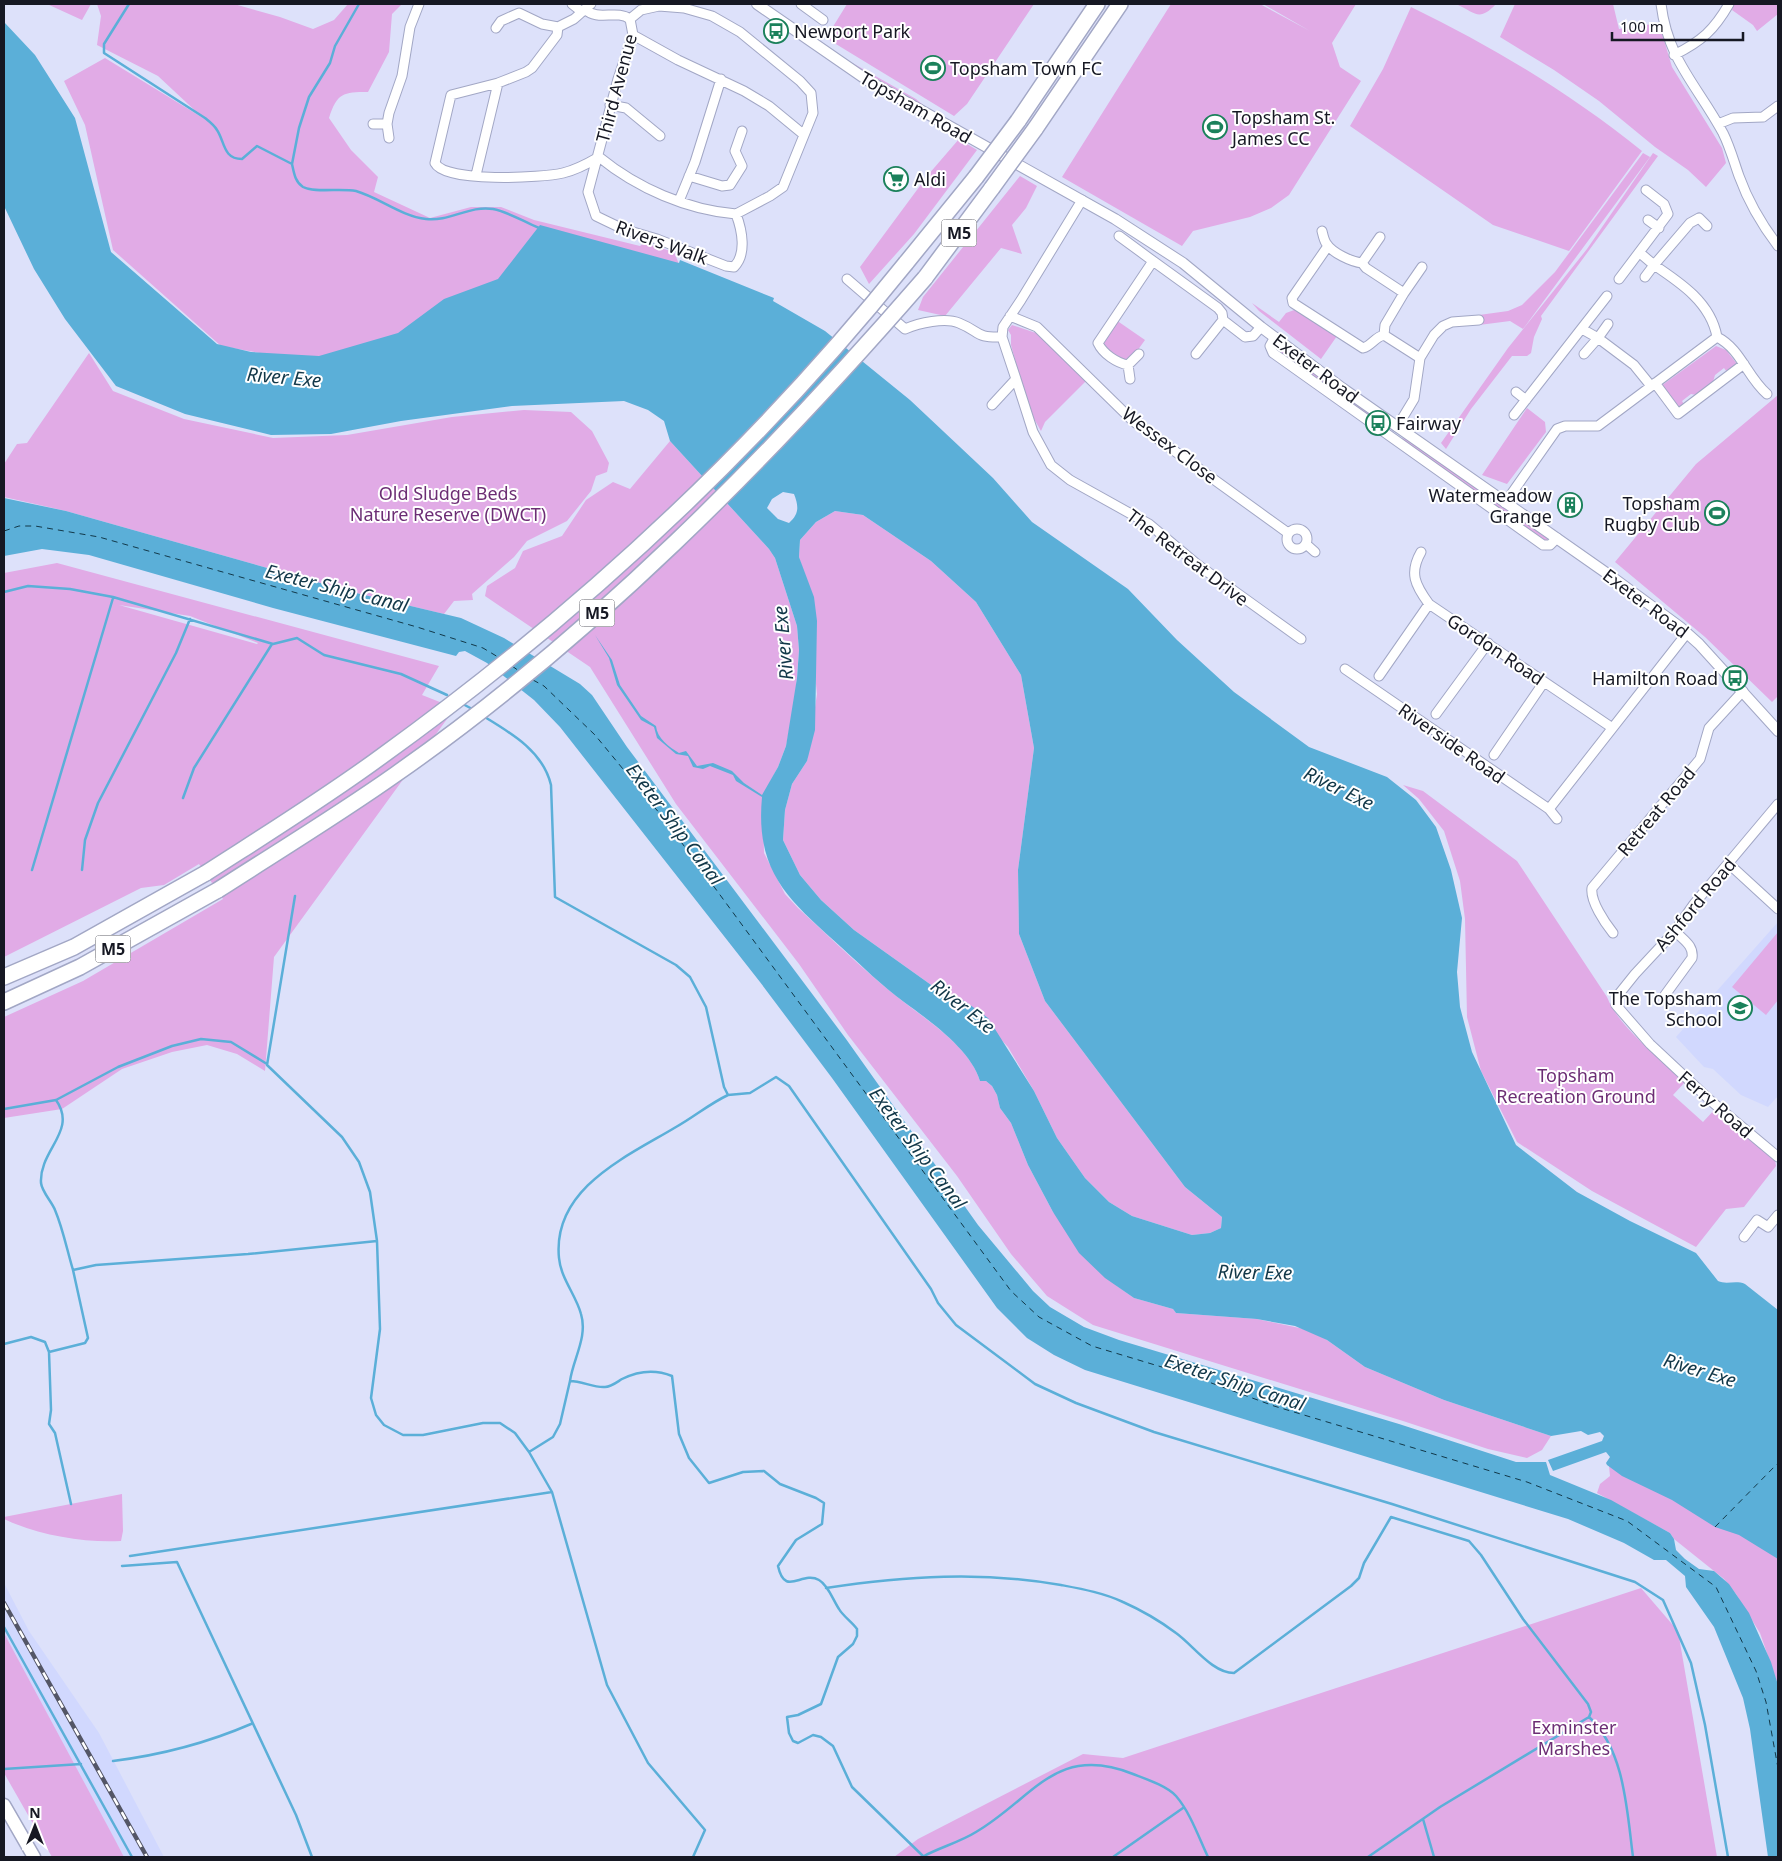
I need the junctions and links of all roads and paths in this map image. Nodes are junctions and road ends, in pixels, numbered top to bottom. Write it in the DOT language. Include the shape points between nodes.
graph roads {
  1 [pos="420,4"];
  2 [pos="572,4"];
  3 [pos="757,4"];
  4 [pos="802,4"];
  5 [pos="1097,4"];
  6 [pos="1120,4"];
  7 [pos="1661,4"];
  8 [pos="1727,7"];
  9 [pos="586,8"];
  10 [pos="1734,16"];
  11 [pos="630,19"];
  12 [pos="823,20"];
  13 [pos="496,28"];
  14 [pos="558,28"];
  15 [pos="633,35"];
  16 [pos="1674,55"];
  17 [pos="721,79"];
  18 [pos="498,83"];
  19 [pos="610,105"];
  20 [pos="1778,106"];
  21 [pos="373,124"];
  22 [pos="387,124"];
  23 [pos="1718,124"];
  24 [pos="742,131"];
  25 [pos="803,134"];
  26 [pos="660,136"];
  27 [pos="390,138"];
  28 [pos="599,157"];
  29 [pos="476,175"];
  30 [pos="689,176"];
  31 [pos="1646,190"];
  32 [pos="679,200"];
  33 [pos="1082,200"];
  34 [pos="736,214"];
  35 [pos="1648,220"];
  36 [pos="1707,226"];
  37 [pos="1659,228"];
  38 [pos="1322,232"];
  39 [pos="1119,236"];
  40 [pos="1380,238"];
  41 [pos="1328,246"];
  42 [pos="1778,246"];
  43 [pos="1640,253"];
  44 [pos="1153,261"];
  45 [pos="1362,263"];
  46 [pos="1654,265"];
  47 [pos="1422,267"];
  48 [pos="1645,277"];
  49 [pos="847,279"];
  50 [pos="1619,279"];
  51 [pos="1404,293"];
  52 [pos="1607,296"];
  53 [pos="1010,316"];
  54 [pos="1223,320"];
  55 [pos="1479,320"];
  56 [pos="1608,324"];
  57 [pos="1261,327"];
  58 [pos="1582,329"];
  59 [pos="1384,335"];
  60 [pos="1002,337"];
  61 [pos="1275,337"];
  62 [pos="1717,337"];
  63 [pos="1598,338"];
  64 [pos="1139,354"];
  65 [pos="1196,354"];
  66 [pos="1584,354"];
  67 [pos="1420,358"];
  68 [pos="1744,364"];
  69 [pos="1128,365"];
  70 [pos="1016,378"];
  71 [pos="1130,378"];
  72 [pos="1653,385"];
  73 [pos="1516,392"];
  74 [pos="1767,394"];
  75 [pos="1526,400"];
  76 [pos="992,404"];
  77 [pos="1514,415"];
  78 [pos="1397,427"];
  79 [pos="1505,503"];
  80 [pos="1288,533"];
  81 [pos="1557,538"];
  82 [pos="1306,544"];
  83 [pos="1315,552"];
  84 [pos="1421,552"];
  85 [pos="1429,604"];
  86 [pos="1687,633"];
  87 [pos="1301,638"];
  88 [pos="1488,643"];
  89 [pos="1345,669"];
  90 [pos="1379,676"];
  91 [pos="1544,682"];
  92 [pos="1743,691"];
  93 [pos="1436,714"];
  94 [pos="1611,727"];
  95 [pos="1778,731"];
  96 [pos="1494,754"];
  97 [pos="1778,804"];
  98 [pos="1549,809"];
  99 [pos="1557,819"];
  100 [pos="1729,864"];
  101 [pos="1778,909"];
  102 [pos="1675,931"];
  103 [pos="1613,933"];
  104 [pos="4,977"];
  105 [pos="1665,995"];
  106 [pos="4,1002"];
  107 [pos="1616,1004"];
  108 [pos="1778,1157"];
  109 [pos="1778,1216"];
  110 [pos="1744,1237"];
  111 [pos="4,1805"];
  112 [pos="34,1857"];
  1 -- 22 [label="street" via="410,27 402,76"];
  2 -- 9 [label="street"];
  3 -- 33 [label="street, Topsham Road" via="867,80"];
  4 -- 12 [label="street"];
  5 -- 104 [label="highway, M5, bridge" via="1018,121 871,307 798,389 666,522 572,606 382,756 206,873 74,947"];
  6 -- 106 [label="highway, M5, bridge" via="1035,130 925,278 749,471 588,622 499,696 396,774 218,890 80,967"];
  7 -- 16 [label="street"];
  8 -- 10 [label="street"];
  8 -- 16 [label="street" via="1704,38"];
  9 -- 11 [label="street" via="594,15 621,15"];
  9 -- 14 [label="street"];
  11 -- 15 [label="street, Third Avenue"];
  11 -- 25 [label="street" via="650,7 672,6 699,12 732,26 811,93 814,113"];
  13 -- 14 [label="street" via="501,21 519,13"];
  14 -- 18 [label="street" via="557,35 532,68"];
  15 -- 17 [label="street"];
  15 -- 19 [label="street, Third Avenue"];
  16 -- 23 [label="street"];
  17 -- 25 [label="street" via="769,106"];
  17 -- 30 [label="street"];
  18 -- 29 [label="street"];
  18 -- 29 [label="street" via="454,92 450,96 435,163 440,168"];
  19 -- 26 [label="street" via="626,108"];
  19 -- 28 [label="street, Third Avenue"];
  20 -- 23 [label="street" via="1763,117 1733,118"];
  21 -- 22 [label="street"];
  22 -- 27 [label="street"];
  23 -- 42 [label="street" via="1748,198"];
  24 -- 30 [label="street" via="735,151 742,166 730,185 722,186"];
  25 -- 34 [label="street" via="783,186"];
  28 -- 29 [label="street" via="572,171 550,176 511,179"];
  28 -- 32 [label="street, Third Avenue" via="622,176"];
  28 -- 34 [label="street, Rivers Walk" via="588,192 596,216 623,229 734,268 738,263 742,239"];
  30 -- 32 [label="street"];
  31 -- 37 [label="street" via="1668,208"];
  32 -- 34 [label="street, Third Avenue" via="708,212"];
  33 -- 53 [label="street"];
  33 -- 57 [label="street, Exeter Road" via="1183,262"];
  35 -- 37 [label="street"];
  36 -- 46 [label="street" via="1699,218 1690,223"];
  37 -- 43 [label="street"];
  38 -- 41 [label="street"];
  39 -- 44 [label="street"];
  40 -- 45 [label="street"];
  41 -- 45 [label="street" via="1354,262"];
  41 -- 59 [label="street" via="1292,298 1293,303 1363,348 1377,336"];
  43 -- 46 [label="street"];
  43 -- 50 [label="street"];
  44 -- 54 [label="street" via="1218,308"];
  44 -- 69 [label="street" via="1098,343 1120,363"];
  45 -- 51 [label="street"];
  46 -- 48 [label="street"];
  46 -- 62 [label="street" via="1691,292 1705,308"];
  47 -- 51 [label="street"];
  49 -- 60 [label="street" via="905,329 952,321 984,338"];
  51 -- 59 [label="street" via="1385,325"];
  52 -- 58 [label="street"];
  53 -- 60 [label="street" via="1003,327"];
  53 -- 80 [label="street, Wessex Close" via="1037,327 1133,421"];
  54 -- 57 [label="street" via="1247,337 1253,336"];
  54 -- 65 [label="street"];
  55 -- 67 [label="street" via="1443,326"];
  56 -- 63 [label="street"];
  57 -- 61 [label="street, Exeter Road"];
  58 -- 63 [label="street"];
  58 -- 75 [label="street"];
  59 -- 67 [label="street"];
  60 -- 70 [label="street, The Retreat Drive"];
  61 -- 78 [label="street, Exeter Road"];
  61 -- 81 [label="street" via="1270,346 1273,353 1543,545 1550,545"];
  62 -- 68 [label="street" via="1734,349"];
  62 -- 72 [label="street"];
  63 -- 66 [label="street"];
  63 -- 72 [label="street" via="1634,364"];
  64 -- 69 [label="street"];
  67 -- 78 [label="street" via="1414,399"];
  68 -- 72 [label="street" via="1678,414"];
  68 -- 74 [label="street"];
  69 -- 71 [label="street"];
  70 -- 76 [label="street"];
  70 -- 87 [label="street, The Retreat Drive" via="1033,432 1051,465 1070,480 1149,524 1198,565"];
  72 -- 79 [label="street" via="1598,426 1557,429"];
  73 -- 75 [label="street"];
  75 -- 77 [label="street"];
  78 -- 79 [label="street, Exeter Road"];
  79 -- 81 [label="street, Exeter Road"];
  80 -- 82 [label="street, Wessex Close" via="1294,528 1301,529 1306,534"];
  80 -- 82 [label="street, Wessex Close" via="1286,539 1291,547 1297,549"];
  81 -- 86 [label="street, Exeter Road"];
  82 -- 83 [label="street, Wessex Close"];
  84 -- 85 [label="street, Gordon Road" via="1414,575"];
  85 -- 88 [label="street, Gordon Road"];
  85 -- 90 [label="street"];
  86 -- 92 [label="street, Exeter Road"];
  86 -- 94 [label="street"];
  88 -- 91 [label="street, Gordon Road"];
  88 -- 93 [label="street"];
  89 -- 98 [label="street, Riverside Road"];
  91 -- 94 [label="street, Gordon Road"];
  91 -- 96 [label="street"];
  92 -- 95 [label="street, Exeter Road"];
  92 -- 103 [label="street, Retreat Road" via="1708,728 1700,759 1592,888 1600,912"];
  94 -- 98 [label="street"];
  97 -- 100 [label="street, Ashford Road"];
  98 -- 99 [label="street, Riverside Road"];
  100 -- 101 [label="street"];
  100 -- 102 [label="street, Ashford Road"];
  102 -- 105 [label="street" via="1690,944 1693,953"];
  102 -- 107 [label="street, Ashford Road" via="1630,980"];
  107 -- 108 [label="street, Ferry Road" via="1650,1044"];
  109 -- 110 [label="street" via="1768,1227 1757,1220"];
  111 -- 112 [label="main road"];
}
